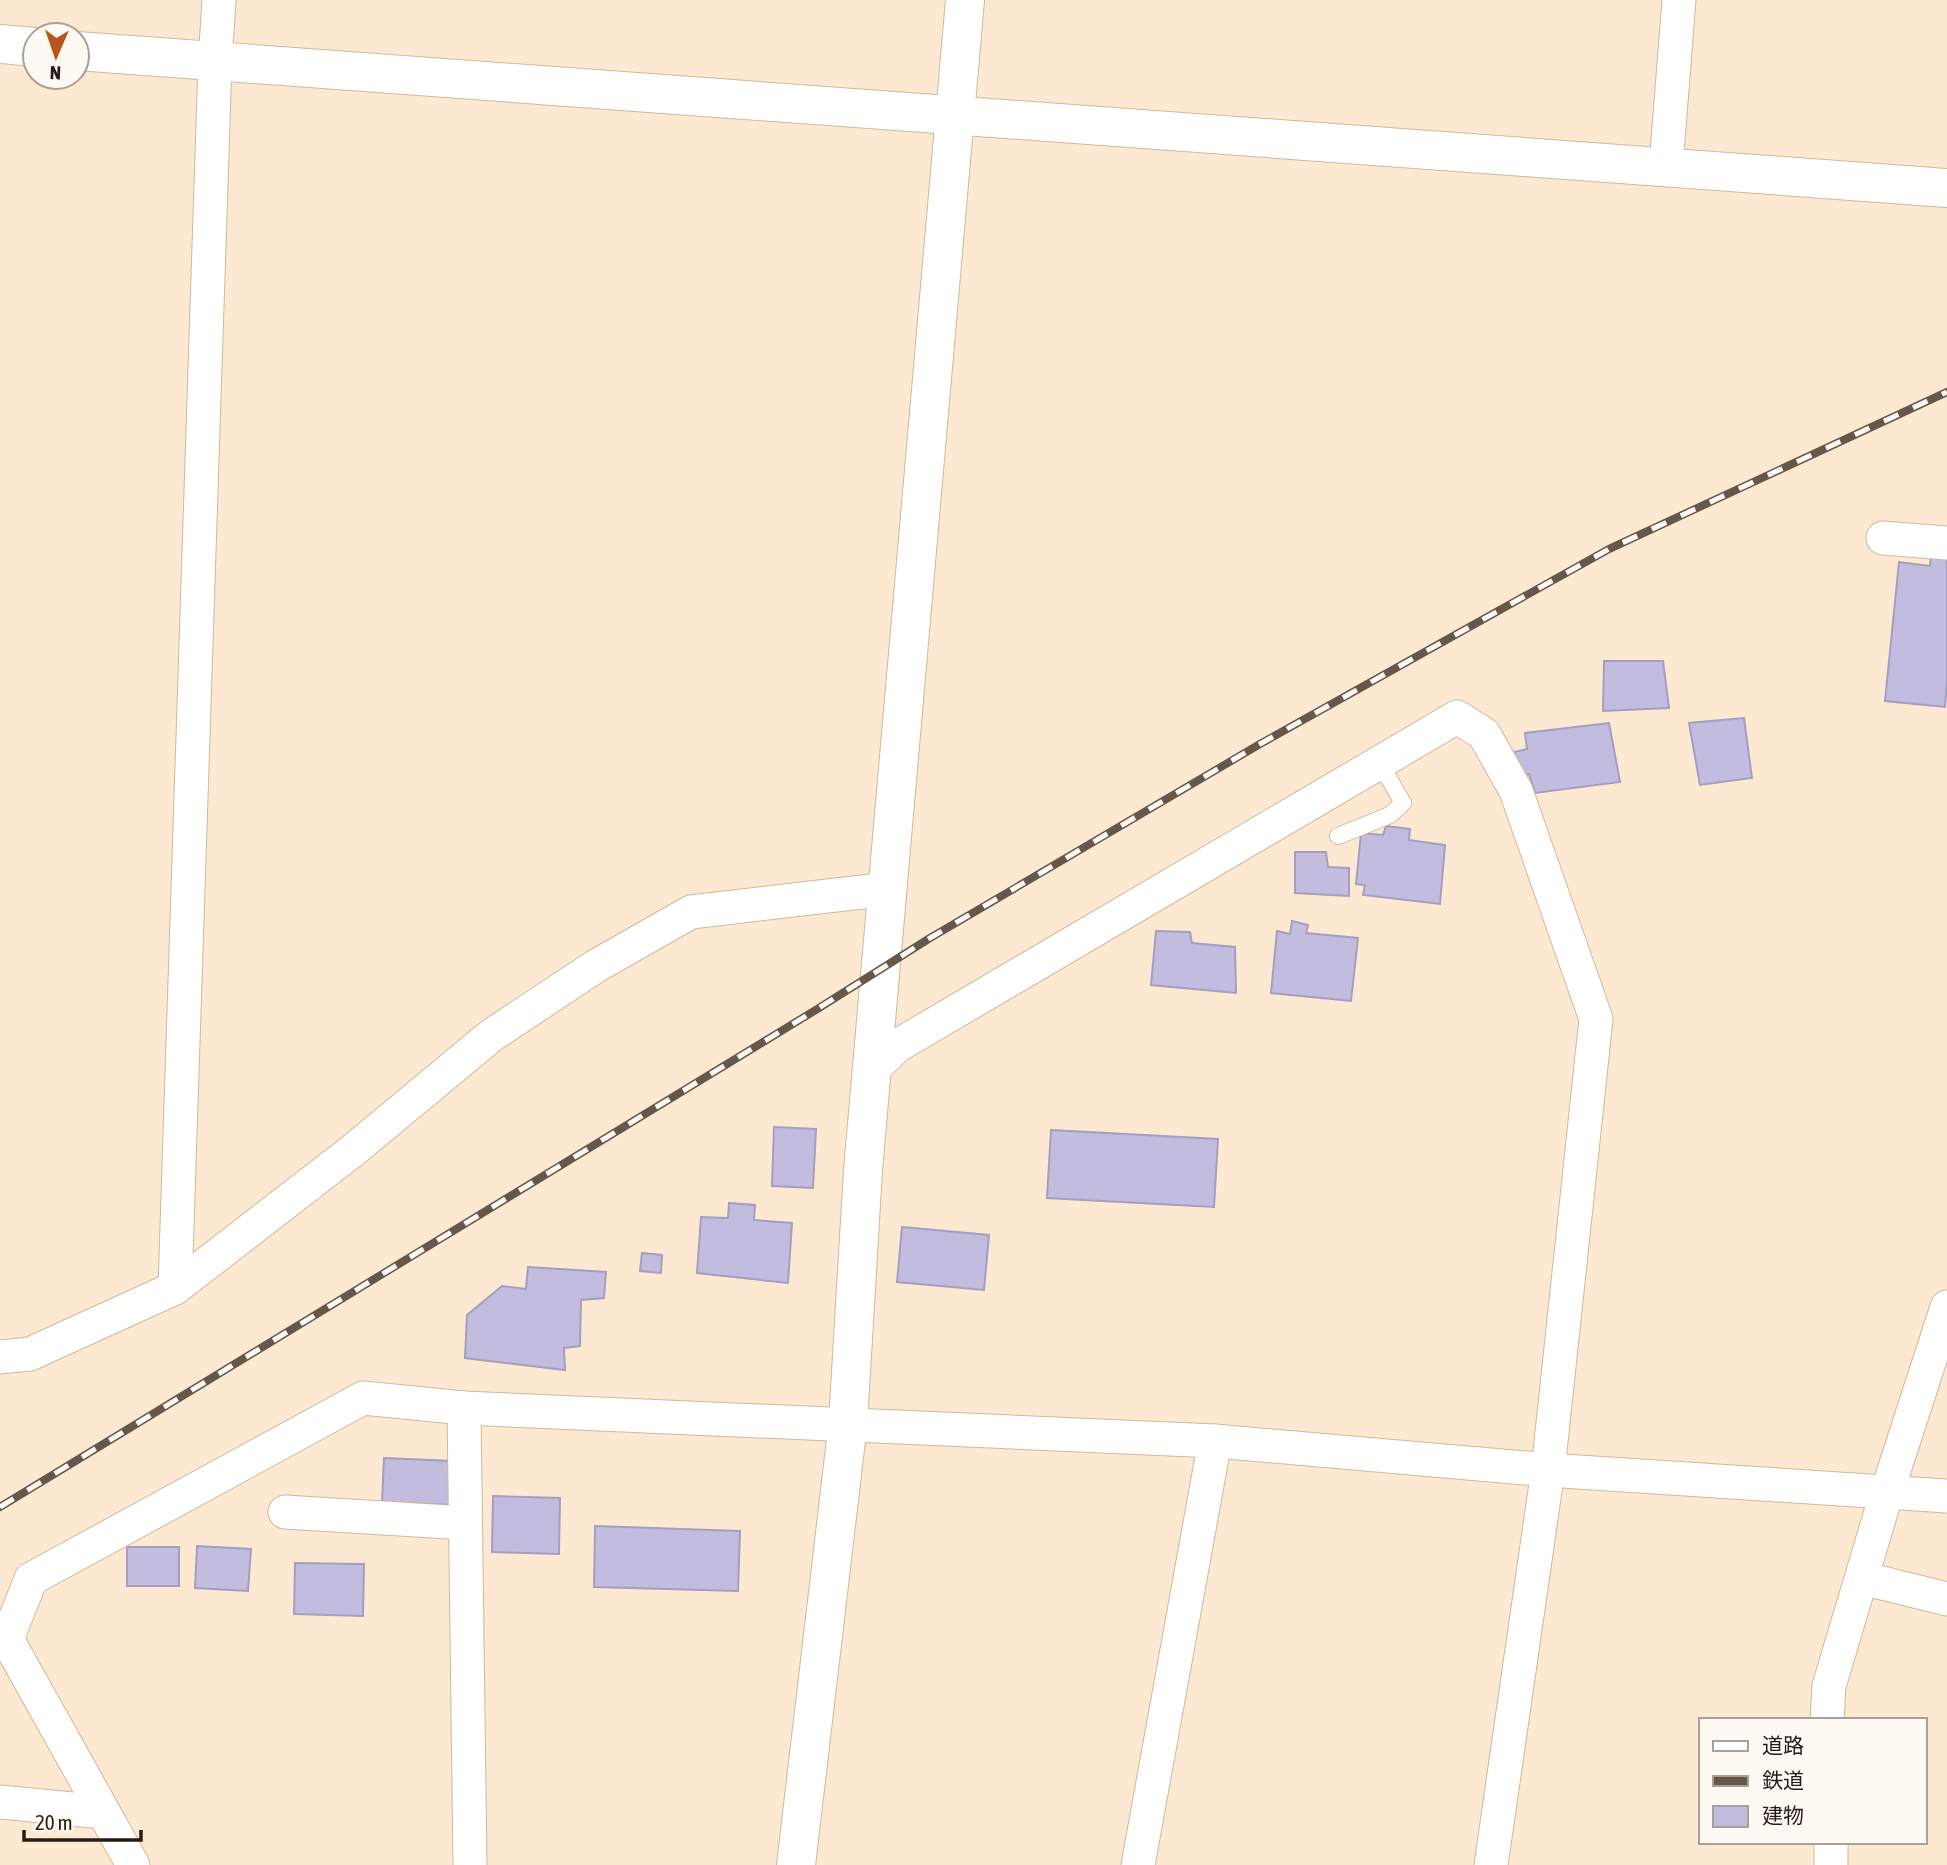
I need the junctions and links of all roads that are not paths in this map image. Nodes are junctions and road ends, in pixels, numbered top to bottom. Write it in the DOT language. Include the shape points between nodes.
graph roads {
  1 [pos="219,0"];
  2 [pos="965,0"];
  3 [pos="1679,0"];
  4 [pos="0,44"];
  5 [pos="21,46"];
  6 [pos="91,52"];
  7 [pos="215,62"];
  8 [pos="956,115"];
  9 [pos="1666,166"];
  10 [pos="1947,188"];
  11 [pos="1884,538"];
  12 [pos="1947,543"];
  13 [pos="1373,766"];
  14 [pos="1338,836"];
  15 [pos="888,889"];
  16 [pos="872,1070"];
  17 [pos="175,1288"];
  18 [pos="1947,1307"];
  19 [pos="1939,1356"];
  20 [pos="0,1357"];
  21 [pos="464,1408"];
  22 [pos="848,1423"];
  23 [pos="1215,1441"];
  24 [pos="1548,1470"];
  25 [pos="1887,1492"];
  26 [pos="1947,1496"];
  27 [pos="285,1512"];
  28 [pos="465,1522"];
  29 [pos="1861,1578"];
  30 [pos="1947,1599"];
  31 [pos="1827,1718"];
  32 [pos="0,1802"];
  33 [pos="103,1812"];
  34 [pos="1831,1844"];
  35 [pos="133,1865"];
  36 [pos="470,1865"];
  37 [pos="796,1865"];
  38 [pos="1138,1865"];
  39 [pos="1491,1865"];
  40 [pos="1831,1865"];
  1 -- 7 [label="street"];
  2 -- 8 [label="street"];
  3 -- 9 [label="street"];
  4 -- 5 [label="street"];
  6 -- 7 [label="street"];
  7 -- 8 [label="street"];
  7 -- 17 [label="street"];
  8 -- 9 [label="street"];
  8 -- 15 [label="street"];
  9 -- 10 [label="street"];
  11 -- 12 [label="street"];
  13 -- 14 [label="lane" via="1388,777 1403,803 1390,815"];
  13 -- 16 [label="street" via="897,1046"];
  13 -- 24 [label="street" via="1457,717 1484,734 1516,791 1596,1019"];
  15 -- 16 [label="street"];
  15 -- 17 [label="street" via="691,912 596,966 492,1035"];
  16 -- 22 [label="street"];
  17 -- 20 [label="street" via="30,1354"];
  18 -- 19 [label="street"];
  19 -- 25 [label="street"];
  21 -- 22 [label="street"];
  21 -- 28 [label="street"];
  21 -- 33 [label="street" via="363,1398 31,1579 7,1639"];
  22 -- 23 [label="street"];
  22 -- 37 [label="street"];
  23 -- 24 [label="street"];
  23 -- 38 [label="street"];
  24 -- 25 [label="street"];
  24 -- 39 [label="street"];
  25 -- 26 [label="street"];
  25 -- 29 [label="street"];
  27 -- 28 [label="street"];
  28 -- 36 [label="street"];
  29 -- 30 [label="street"];
  29 -- 31 [label="street" via="1829,1686"];
  32 -- 33 [label="street"];
  33 -- 35 [label="street"];
  34 -- 40 [label="street"];
}
